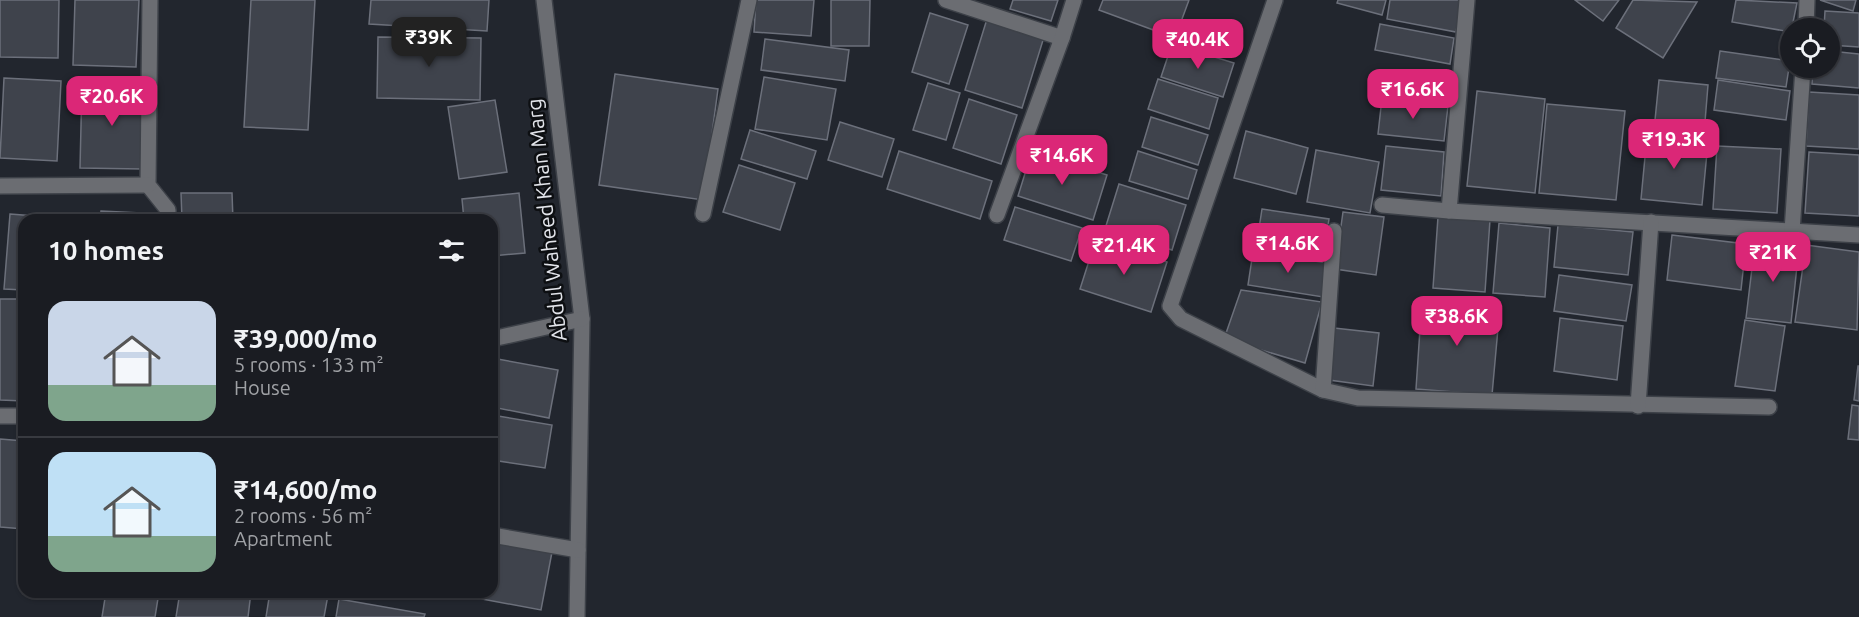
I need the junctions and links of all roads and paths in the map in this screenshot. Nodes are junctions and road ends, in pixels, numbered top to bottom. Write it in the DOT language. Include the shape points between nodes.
graph roads {
  1 [pos="150,0"];
  2 [pos="544,0"];
  3 [pos="748,0"];
  4 [pos="946,0"];
  5 [pos="1074,0"];
  6 [pos="1275,0"];
  7 [pos="1467,0"];
  8 [pos="1808,0"];
  9 [pos="1807,18"];
  10 [pos="1062,38"];
  11 [pos="1802,78"];
  12 [pos="148,185"];
  13 [pos="0,186"];
  14 [pos="1382,205"];
  15 [pos="1449,211"];
  16 [pos="168,214"];
  17 [pos="703,214"];
  18 [pos="997,215"];
  19 [pos="1651,222"];
  20 [pos="1334,231"];
  21 [pos="1792,231"];
  22 [pos="1859,235"];
  23 [pos="582,319"];
  24 [pos="498,338"];
  25 [pos="1323,390"];
  26 [pos="1638,405"];
  27 [pos="1769,408"];
  28 [pos="0,416"];
  29 [pos="18,416"];
  30 [pos="498,536"];
  31 [pos="578,550"];
  32 [pos="577,617"];
  1 -- 12 [label="street"];
  2 -- 23 [label="street, Abdul Waheed Khan Marg"];
  3 -- 17 [label="street"];
  4 -- 10 [label="street"];
  5 -- 10 [label="street"];
  6 -- 25 [label="street" via="1170,306 1181,319"];
  7 -- 15 [label="street"];
  8 -- 9 [label="street"];
  10 -- 18 [label="street"];
  11 -- 21 [label="street"];
  12 -- 13 [label="street"];
  12 -- 16 [label="street"];
  14 -- 15 [label="street"];
  15 -- 19 [label="street"];
  19 -- 21 [label="street"];
  19 -- 26 [label="street"];
  20 -- 25 [label="street"];
  21 -- 22 [label="street"];
  23 -- 24 [label="street"];
  23 -- 31 [label="street, Abdul Waheed Khan Marg"];
  25 -- 26 [label="street" via="1358,398"];
  26 -- 27 [label="street"];
  28 -- 29 [label="street"];
  30 -- 31 [label="street"];
  31 -- 32 [label="street, Abdul Waheed Khan Marg"];
}
